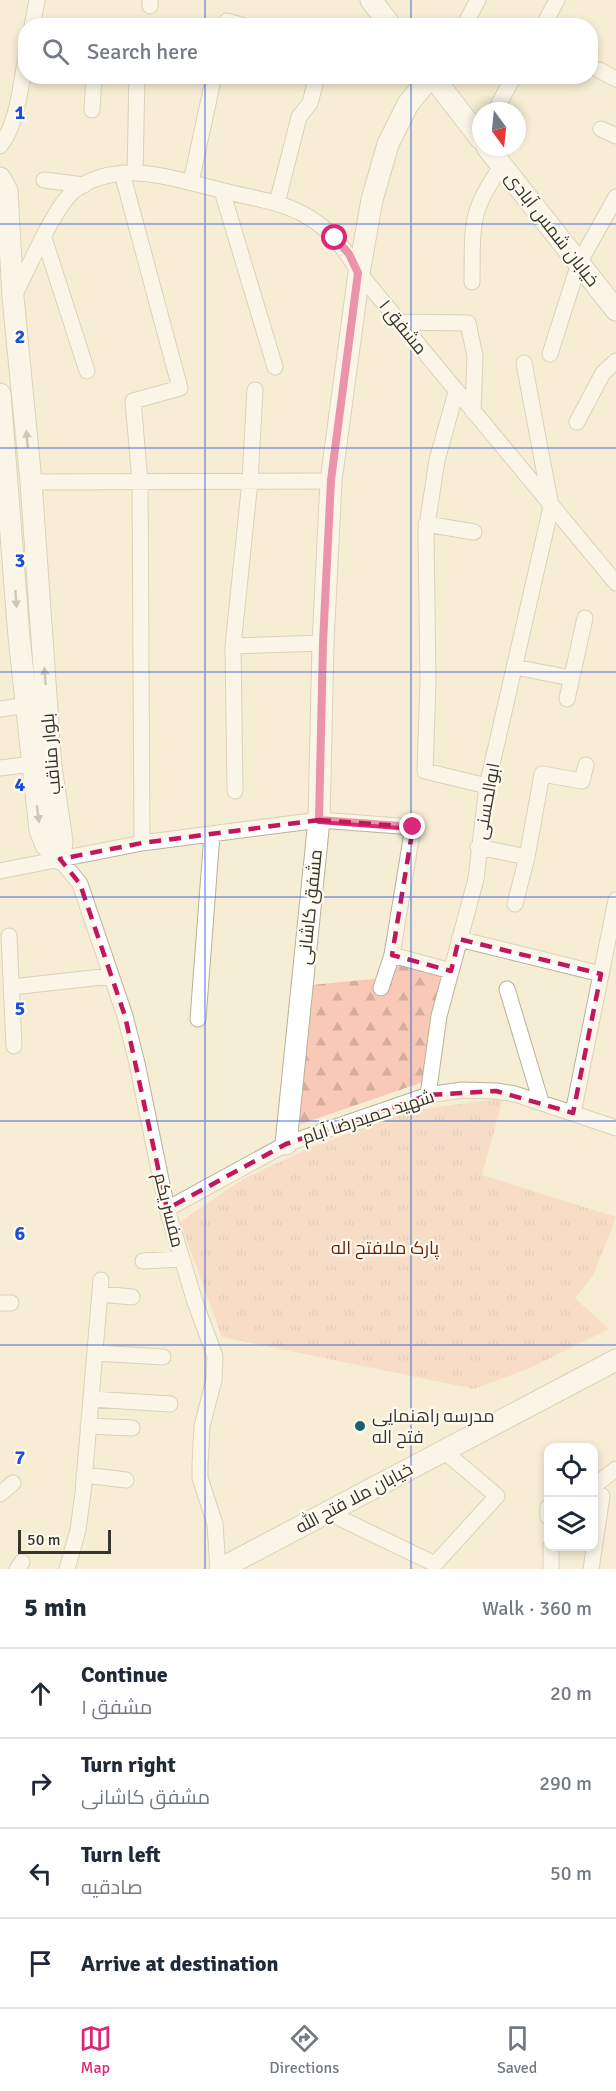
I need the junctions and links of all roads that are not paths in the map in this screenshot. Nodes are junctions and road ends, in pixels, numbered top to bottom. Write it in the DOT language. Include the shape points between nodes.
graph roads {
  1 [pos="37,0"];
  2 [pos="478,0"];
  3 [pos="557,0"];
  4 [pos="373,1"];
  5 [pos="34,18"];
  6 [pos="385,18"];
  7 [pos="468,18"];
  8 [pos="547,18"];
  9 [pos="599,70"];
  10 [pos="616,79"];
  11 [pos="20,84"];
  12 [pos="94,84"];
  13 [pos="136,84"];
  14 [pos="212,84"];
  15 [pos="315,84"];
  16 [pos="424,84"];
  17 [pos="437,84"];
  18 [pos="510,84"];
  19 [pos="500,102"];
  20 [pos="92,110"];
  21 [pos="472,127"];
  22 [pos="601,129"];
  23 [pos="616,136"];
  24 [pos="0,146"];
  25 [pos="494,156"];
  26 [pos="502,166"];
  27 [pos="128,173"];
  28 [pos="0,178"];
  29 [pos="44,180"];
  30 [pos="191,182"];
  31 [pos="84,184"];
  32 [pos="222,191"];
  33 [pos="616,197"];
  34 [pos="277,204"];
  35 [pos="45,238"];
  36 [pos="579,263"];
  37 [pos="358,273"];
  38 [pos="472,282"];
  39 [pos="13,297"];
  40 [pos="616,310"];
  41 [pos="399,322"];
  42 [pos="550,354"];
  43 [pos="616,361"];
  44 [pos="524,363"];
  45 [pos="275,367"];
  46 [pos="87,371"];
  47 [pos="255,390"];
  48 [pos="456,392"];
  49 [pos="0,394"];
  50 [pos="473,412"];
  51 [pos="577,422"];
  52 [pos="2,442"];
  53 [pos="331,480"];
  54 [pos="140,481"];
  55 [pos="250,481"];
  56 [pos="31,482"];
  57 [pos="551,507"];
  58 [pos="426,524"];
  59 [pos="474,532"];
  60 [pos="616,583"];
  61 [pos="585,618"];
  62 [pos="323,643"];
  63 [pos="233,646"];
  64 [pos="515,667"];
  65 [pos="571,678"];
  66 [pos="567,699"];
  67 [pos="27,705"];
  68 [pos="0,710"];
  69 [pos="32,764"];
  70 [pos="586,765"];
  71 [pos="0,768"];
  72 [pos="487,786"];
  73 [pos="235,791"];
  74 [pos="319,820"];
  75 [pos="212,834"];
  76 [pos="142,843"];
  77 [pos="478,847"];
  78 [pos="527,857"];
  79 [pos="60,859"];
  80 [pos="0,871"];
  81 [pos="616,900"];
  82 [pos="514,904"];
  83 [pos="9,936"];
  84 [pos="459,939"];
  85 [pos="392,956"];
  86 [pos="451,971"];
  87 [pos="601,974"];
  88 [pos="111,976"];
  89 [pos="12,987"];
  90 [pos="381,988"];
  91 [pos="507,989"];
  92 [pos="198,1019"];
  93 [pos="15,1046"];
  94 [pos="428,1095"];
  95 [pos="541,1102"];
  96 [pos="573,1113"];
  97 [pos="616,1128"];
  98 [pos="286,1144"];
  99 [pos="167,1209"];
  100 [pos="182,1259"];
  101 [pos="143,1261"];
  102 [pos="132,1297"];
  103 [pos="95,1353"];
  104 [pos="163,1357"];
  105 [pos="616,1360"];
  106 [pos="91,1399"];
  107 [pos="170,1404"];
  108 [pos="88,1426"];
  109 [pos="132,1428"];
  110 [pos="444,1451"];
  111 [pos="616,1469"];
  112 [pos="84,1475"];
  113 [pos="126,1480"];
  114 [pos="13,1483"];
  115 [pos="598,1483"];
  116 [pos="0,1494"];
  117 [pos="598,1496"];
  118 [pos="327,1512"];
  119 [pos="551,1551"];
  120 [pos="68,1569"];
  121 [pos="219,1569"];
  122 [pos="551,1569"];
  123 [pos="591,1569"];
  1 -- 5 [label="street"];
  2 -- 7 [label="street"];
  3 -- 8 [label="street"];
  4 -- 6 [label="street"];
  9 -- 10 [label="street"];
  11 -- 24 [label="street" via="8,136"];
  12 -- 20 [label="street"];
  13 -- 27 [label="street"];
  14 -- 30 [label="street"];
  15 -- 34 [label="street" via="310,103 299,117"];
  16 -- 37 [label="street, مشفق کاشانی" via="408,104 388,144"];
  17 -- 21 [label="street, خیابان شمس آبادی"];
  18 -- 19 [label="street"];
  22 -- 23 [label="street"];
  25 -- 26 [label="street, خیابان شمس آبادی"];
  26 -- 36 [label="street, خیابان شمس آبادی"];
  26 -- 38 [label="street" via="484,191 473,221"];
  27 -- 30 [label="street, مشفق ۱"];
  27 -- 31 [label="street, مشفق ۱" via="111,174"];
  27 -- 54 [label="street" via="180,388 133,401"];
  28 -- 39 [label="street, بلوار مناقب" via="7,190"];
  29 -- 31 [label="street"];
  30 -- 32 [label="street, مشفق ۱"];
  31 -- 35 [label="street, مشفق ۱" via="68,196"];
  32 -- 34 [label="street, مشفق ۱"];
  32 -- 45 [label="street"];
  33 -- 36 [label="street"];
  34 -- 37 [label="street, مشفق ۱" via="304,214 335,238"];
  35 -- 39 [label="street, مشفق ۱"];
  35 -- 46 [label="street"];
  36 -- 40 [label="street, خیابان شمس آبادی"];
  36 -- 42 [label="street"];
  37 -- 41 [label="street, مشفق ۱"];
  37 -- 53 [label="street, مشفق کاشانی"];
  56 -- 39 [label="street, بلوار مناقب, one-way"];
  41 -- 48 [label="street, مشفق ۱"];
  41 -- 50 [label="street" via="468,323 475,356"];
  43 -- 51 [label="street" via="603,373"];
  44 -- 57 [label="street"];
  47 -- 55 [label="street"];
  48 -- 50 [label="street, مشفق ۱"];
  48 -- 58 [label="street" via="437,460"];
  49 -- 52 [label="street, بلوار مناقب"];
  50 -- 57 [label="street, مشفق ۱"];
  52 -- 67 [label="street, بلوار مناقب, one-way"];
  53 -- 55 [label="street"];
  53 -- 62 [label="street, مشفق کاشانی"];
  54 -- 55 [label="street"];
  54 -- 56 [label="street"];
  54 -- 76 [label="street"];
  55 -- 63 [label="street"];
  79 -- 56 [label="street, بلوار مناقب, one-way" via="62,841 51,767"];
  57 -- 60 [label="street, مشفق ۱"];
  57 -- 64 [label="street, ابوالحسنی"];
  58 -- 59 [label="street"];
  58 -- 72 [label="street" via="425,771"];
  61 -- 65 [label="street"];
  62 -- 63 [label="street"];
  62 -- 74 [label="street, مشفق کاشانی"];
  63 -- 73 [label="street"];
  64 -- 65 [label="street"];
  64 -- 72 [label="street, ابوالحسنی"];
  65 -- 66 [label="street"];
  67 -- 68 [label="street"];
  67 -- 69 [label="street, بلوار مناقب"];
  69 -- 71 [label="street"];
  69 -- 79 [label="street, بلوار مناقب, one-way" via="40,830 46,845"];
  70 -- 78 [label="street" via="582,782 542,774"];
  72 -- 77 [label="street, ابوالحسنی"];
  74 -- 75 [label="street"];
  74 -- 85 [label="street" via="413,827"];
  74 -- 98 [label="street, مشفق کاشانی"];
  75 -- 76 [label="street"];
  75 -- 92 [label="street"];
  76 -- 79 [label="street"];
  77 -- 78 [label="street"];
  77 -- 84 [label="street, ابوالحسنی" via="476,879"];
  78 -- 82 [label="street"];
  79 -- 80 [label="street"];
  79 -- 88 [label="street, مفسر یکم" via="80,884"];
  81 -- 87 [label="street"];
  83 -- 89 [label="street"];
  84 -- 86 [label="street, ابوالحسنی"];
  84 -- 87 [label="street"];
  85 -- 86 [label="street"];
  85 -- 90 [label="street"];
  86 -- 94 [label="street, ابوالحسنی" via="439,1016"];
  87 -- 96 [label="street"];
  88 -- 89 [label="street"];
  88 -- 99 [label="street, مفسر یکم" via="137,1063"];
  89 -- 93 [label="street"];
  91 -- 95 [label="street"];
  94 -- 95 [label="street, شهید حمیدرضا آبام" via="496,1091"];
  94 -- 98 [label="street, شهید حمیدرضا آبام"];
  95 -- 96 [label="street, شهید حمیدرضا آبام"];
  96 -- 97 [label="street, شهید حمیدرضا آبام"];
  98 -- 99 [label="street, شهید حمیدرضا آبام"];
  99 -- 100 [label="street, مفسر یکم"];
  100 -- 101 [label="street"];
  100 -- 121 [label="street, مفسر یکم" via="215,1356 214,1380 202,1426 200,1478 215,1524"];
  102 -- 103 [label="street" via="101,1287"];
  103 -- 104 [label="street"];
  103 -- 106 [label="street"];
  105 -- 110 [label="street, خیابان ملا فتح الله"];
  106 -- 107 [label="street"];
  106 -- 108 [label="street"];
  108 -- 109 [label="street"];
  108 -- 112 [label="street"];
  110 -- 118 [label="street, خیابان ملا فتح الله"];
  110 -- 118 [label="street" via="497,1496 435,1564"];
  111 -- 115 [label="street"];
  112 -- 113 [label="street"];
  112 -- 120 [label="street" via="78,1530"];
  114 -- 116 [label="street"];
  117 -- 123 [label="street" via="602,1496"];
  118 -- 121 [label="street, خیابان ملا فتح الله"];
  119 -- 122 [label="street"];
}
